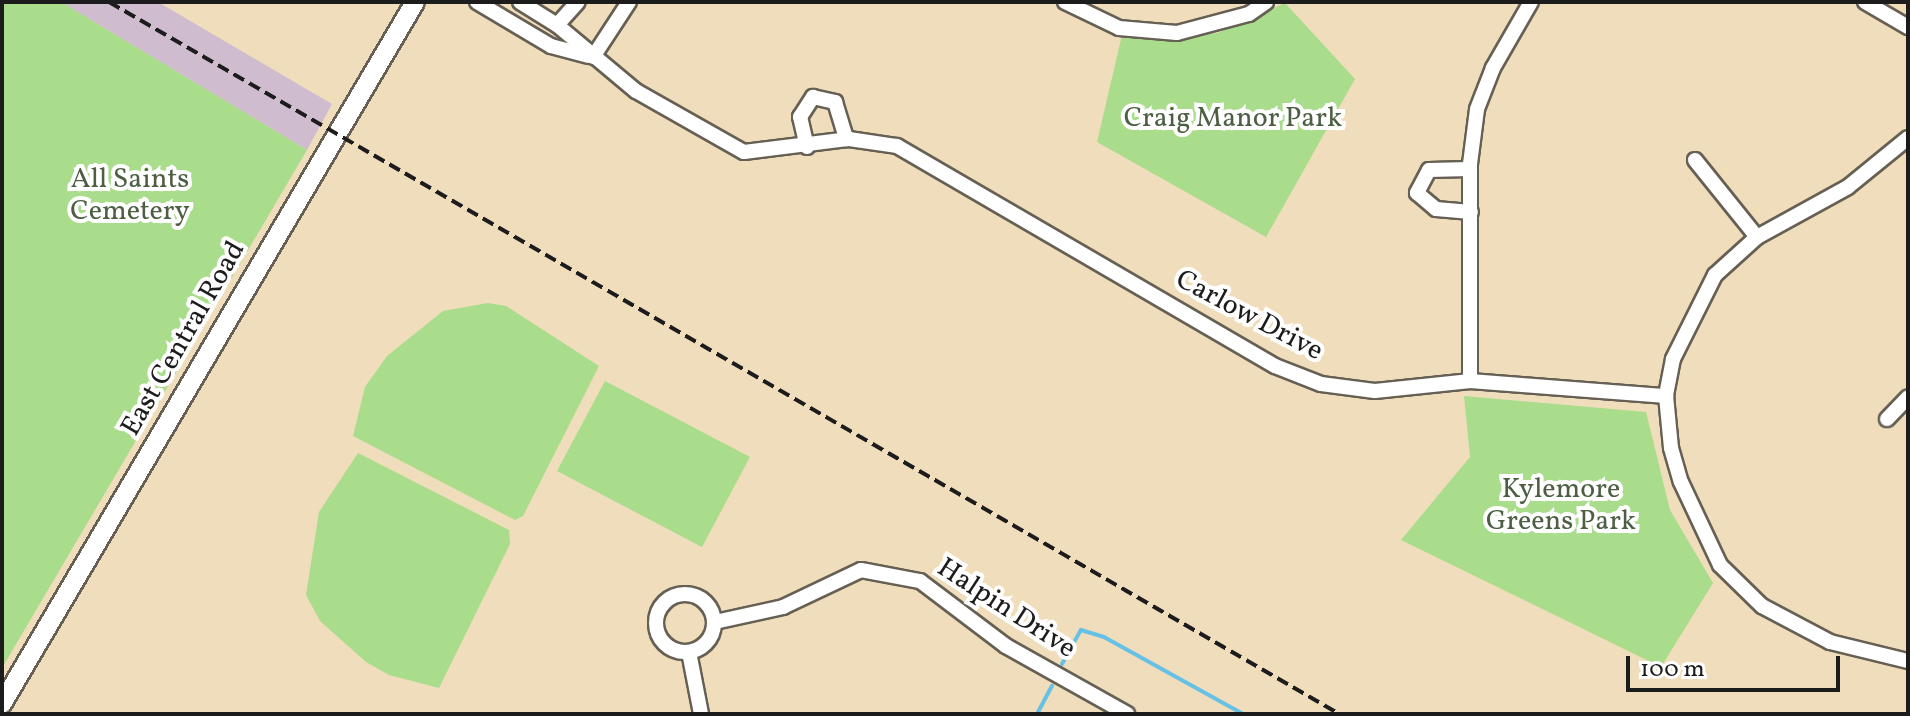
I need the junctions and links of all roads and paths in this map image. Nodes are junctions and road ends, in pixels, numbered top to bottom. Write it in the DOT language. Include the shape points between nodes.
graph roads {
  1 [pos="415,2"];
  2 [pos="477,2"];
  3 [pos="520,2"];
  4 [pos="578,2"];
  5 [pos="629,2"];
  6 [pos="1065,2"];
  7 [pos="1266,2"];
  8 [pos="1531,2"];
  9 [pos="1865,2"];
  10 [pos="557,25"];
  11 [pos="1908,27"];
  12 [pos="593,57"];
  13 [pos="1908,138"];
  14 [pos="846,139"];
  15 [pos="807,147"];
  16 [pos="1695,160"];
  17 [pos="1470,169"];
  18 [pos="1471,212"];
  19 [pos="1757,237"];
  20 [pos="1470,381"];
  21 [pos="1666,396"];
  22 [pos="1908,397"];
  23 [pos="1887,419"];
  24 [pos="715,622"];
  25 [pos="689,652"];
  26 [pos="1908,661"];
  27 [pos="2,704"];
  28 [pos="701,714"];
  29 [pos="1127,714"];
  1 -- 27 [label="main road, East Central Road"];
  2 -- 12 [label="street, Carlow Drive" via="551,46"];
  3 -- 10 [label="street, Carlow Drive"];
  4 -- 10 [label="street"];
  5 -- 12 [label="street"];
  6 -- 7 [label="street" via="1119,28 1177,33 1249,14"];
  8 -- 17 [label="street" via="1493,68 1477,109"];
  9 -- 11 [label="street"];
  10 -- 12 [label="street, Carlow Drive"];
  12 -- 15 [label="street, Carlow Drive" via="636,91 744,152"];
  13 -- 19 [label="street" via="1848,187"];
  14 -- 15 [label="street, Carlow Drive"];
  14 -- 15 [label="street" via="835,102 813,97 800,117"];
  14 -- 20 [label="street, Carlow Drive" via="897,146 1275,366 1321,384 1375,391"];
  16 -- 19 [label="street"];
  17 -- 18 [label="street"];
  17 -- 18 [label="street" via="1429,170 1417,193 1436,209"];
  18 -- 20 [label="street"];
  19 -- 21 [label="street" via="1715,275 1673,359"];
  20 -- 21 [label="street, Carlow Drive"];
  21 -- 26 [label="street" via="1671,448 1681,482 1720,565 1762,606 1830,642"];
  22 -- 23 [label="street"];
  24 -- 25 [label="street" via="705,645"];
  24 -- 25 [label="street" via="707,603 689,594 663,605 656,624 663,642"];
  24 -- 29 [label="street, Halpin Drive" via="783,607 861,570 920,581 1006,646"];
  25 -- 28 [label="street"];
}
